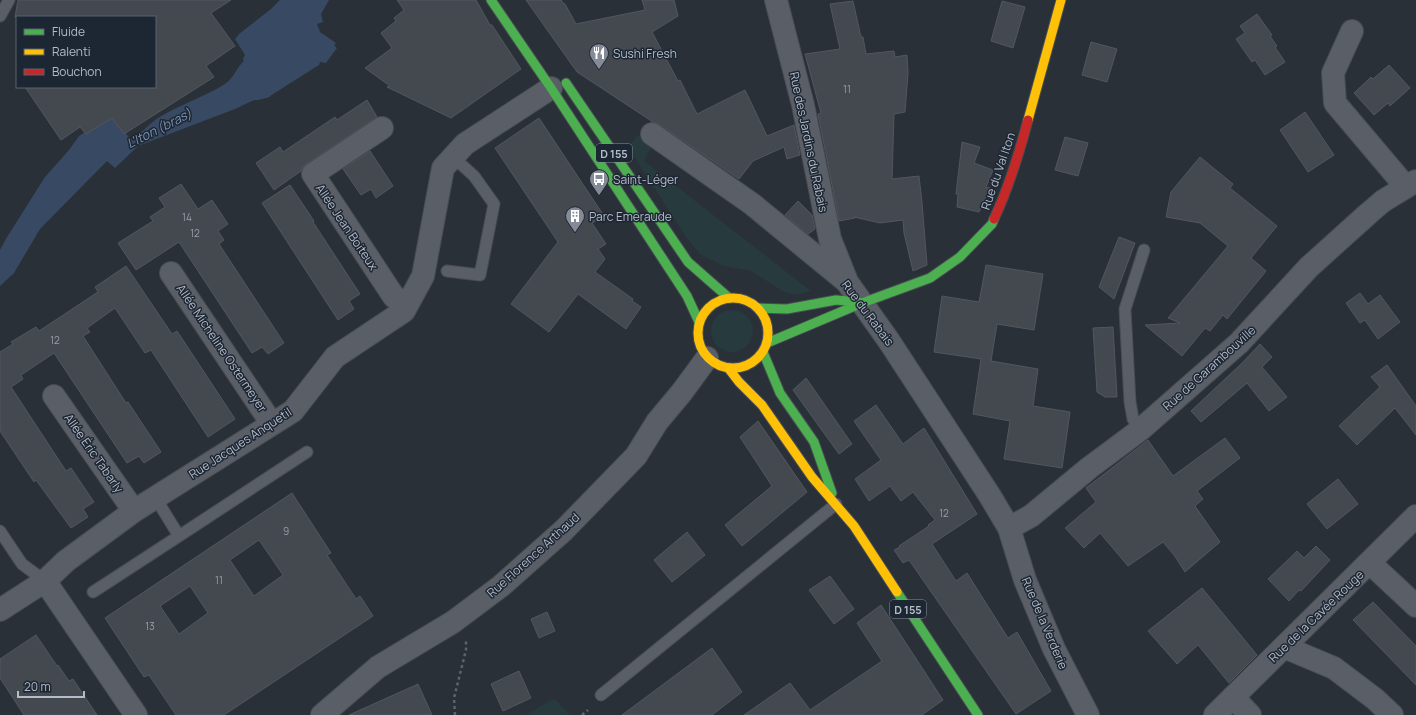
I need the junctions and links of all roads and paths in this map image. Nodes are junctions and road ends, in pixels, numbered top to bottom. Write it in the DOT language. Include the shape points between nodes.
graph roads {
  1 [pos="10,0"];
  2 [pos="491,0"];
  3 [pos="776,0"];
  4 [pos="1061,0"];
  5 [pos="0,16"];
  6 [pos="1352,31"];
  7 [pos="556,82"];
  8 [pos="382,128"];
  9 [pos="652,134"];
  10 [pos="453,157"];
  11 [pos="1411,184"];
  12 [pos="1144,250"];
  13 [pos="447,271"];
  14 [pos="171,272"];
  15 [pos="847,282"];
  16 [pos="729,298"];
  17 [pos="408,303"];
  18 [pos="862,303"];
  19 [pos="758,308"];
  20 [pos="699,322"];
  21 [pos="767,343"];
  22 [pos="763,352"];
  23 [pos="707,358"];
  24 [pos="729,369"];
  25 [pos="54,396"];
  26 [pos="272,424"];
  27 [pos="1140,430"];
  28 [pos="307,452"];
  29 [pos="155,497"];
  30 [pos="836,504"];
  31 [pos="134,511"];
  32 [pos="1416,516"];
  33 [pos="1009,528"];
  34 [pos="0,531"];
  35 [pos="179,536"];
  36 [pos="1370,563"];
  37 [pos="45,581"];
  38 [pos="93,592"];
  39 [pos="1416,606"];
  40 [pos="0,610"];
  41 [pos="453,622"];
  42 [pos="1284,647"];
  43 [pos="602,695"];
  44 [pos="1234,697"];
  45 [pos="588,710"];
  46 [pos="136,715"];
  47 [pos="322,715"];
  48 [pos="455,715"];
  49 [pos="582,715"];
  50 [pos="978,715"];
  51 [pos="1088,715"];
  52 [pos="1215,715"];
  53 [pos="1250,715"];
  54 [pos="1392,715"];
  1 -- 5 [label="lane"];
  2 -- 7 [label="main road, D 155"];
  3 -- 15 [label="street, Rue des Jardins du Rabais" via="803,105 830,239"];
  4 -- 18 [label="main road, Rue du Val Iton" via="1015,167 992,224 960,257 942,271 930,278"];
  6 -- 11 [label="street" via="1333,73 1335,103"];
  7 -- 10 [label="street, Rue Jacques Anquetil" via="465,144"];
  7 -- 16 [label="main road, D 155" via="688,262"];
  7 -- 20 [label="main road, D 155" via="687,296"];
  8 -- 17 [label="street, Allée Jean Boiteux" via="312,174 394,297"];
  9 -- 15 [label="street, Rue du Rabais" via="752,204"];
  10 -- 13 [label="lane" via="474,176 494,204 480,275"];
  10 -- 17 [label="street, Rue Jacques Anquetil" via="443,168 423,276"];
  11 -- 27 [label="street, Rue de Garambouville" via="1383,201 1309,267 1239,343"];
  12 -- 27 [label="lane" via="1125,309 1130,402"];
  14 -- 26 [label="street, Allée Micheline Ostermeyer"];
  15 -- 18 [label="street, Rue du Rabais"];
  16 -- 19 [label="main road" via="744,299"];
  16 -- 20 [label="main road" via="716,302 705,310"];
  17 -- 26 [label="street, Rue Jacques Anquetil" via="404,311 335,357 293,411"];
  18 -- 19 [label="main road, Rue du Val Iton" via="836,300 787,309"];
  18 -- 21 [label="main road, Rue du Val Iton"];
  18 -- 33 [label="street, Rue du Rabais" via="898,354"];
  19 -- 21 [label="main road" via="765,318 768,330"];
  20 -- 23 [label="main road" via="697,335 700,348"];
  21 -- 22 [label="main road"];
  22 -- 24 [label="main road" via="754,362 742,368"];
  22 -- 30 [label="main road, D 155" via="780,393 814,442"];
  23 -- 24 [label="main road" via="717,366"];
  23 -- 41 [label="street, Rue Florence Arthaud" via="657,422 632,461 564,530 501,586"];
  24 -- 30 [label="main road, D 155" via="762,405 812,478"];
  25 -- 31 [label="street, Allée Éric Tabarly"];
  26 -- 29 [label="street, Rue Jacques Anquetil"];
  27 -- 33 [label="street, Rue de Garambouville" via="1031,516"];
  28 -- 35 [label="lane"];
  29 -- 31 [label="street, Rue Jacques Anquetil"];
  29 -- 35 [label="lane"];
  30 -- 43 [label="lane"];
  30 -- 50 [label="main road, D 155" via="854,526"];
  31 -- 37 [label="street, Rue Jacques Anquetil" via="66,560"];
  32 -- 36 [label="street, Rue de la Cavée Rouge"];
  33 -- 51 [label="street, Rue de la Verderie" via="1025,580 1054,649"];
  34 -- 37 [label="lane" via="22,564"];
  35 -- 38 [label="lane"];
  36 -- 39 [label="street"];
  36 -- 42 [label="street, Rue de la Cavée Rouge"];
  37 -- 40 [label="street, Rue Jacques Anquetil"];
  37 -- 46 [label="street"];
  41 -- 47 [label="street, Rue Florence Arthaud" via="378,667"];
  41 -- 48 [label="path" via="466,633 466,650 454,698"];
  42 -- 44 [label="street, Rue de la Cavée Rouge"];
  42 -- 54 [label="street" via="1334,668"];
  44 -- 52 [label="street, Rue de la Cavée Rouge"];
  44 -- 53 [label="street"];
  45 -- 49 [label="path"];
}
